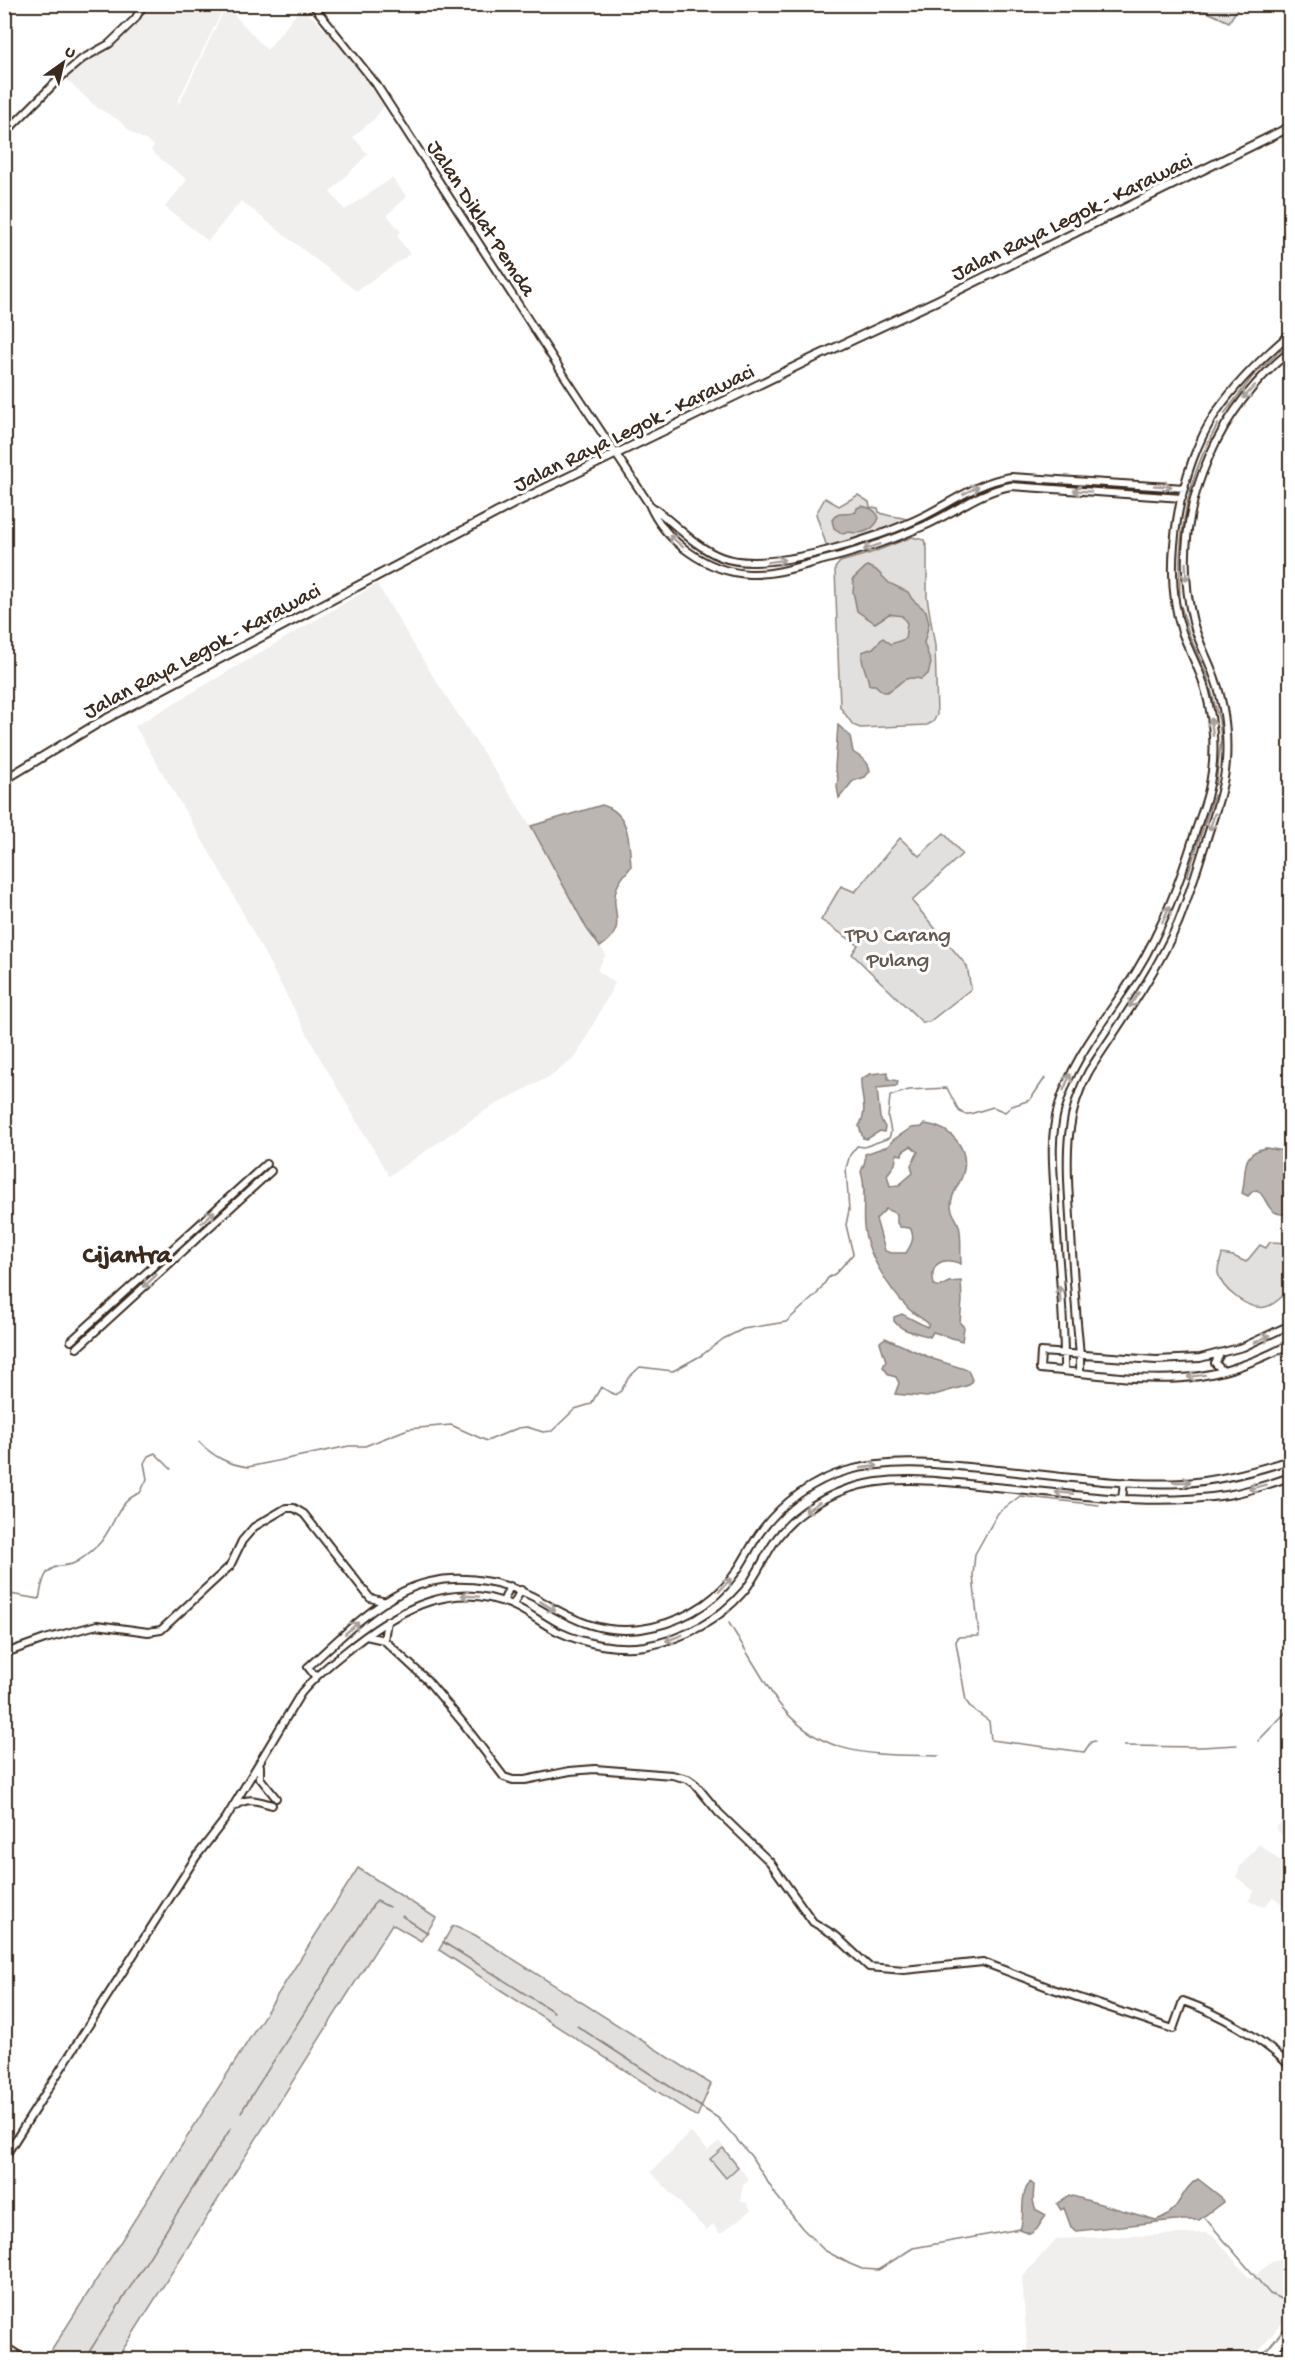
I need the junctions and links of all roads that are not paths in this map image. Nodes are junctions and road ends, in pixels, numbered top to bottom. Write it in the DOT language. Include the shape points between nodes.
graph roads {
  1 [pos="144,4"];
  2 [pos="312,4"];
  3 [pos="1290,127"];
  4 [pos="4,137"];
  5 [pos="1290,334"];
  6 [pos="1290,351"];
  7 [pos="1221,417"];
  8 [pos="616,454"];
  9 [pos="1185,488"];
  10 [pos="1182,498"];
  11 [pos="649,504"];
  12 [pos="719,556"];
  13 [pos="715,565"];
  14 [pos="4,780"];
  15 [pos="1216,788"];
  16 [pos="1058,1107"];
  17 [pos="1072,1111"];
  18 [pos="266,1164"];
  19 [pos="271,1171"];
  20 [pos="190,1232"];
  21 [pos="196,1239"];
  22 [pos="122,1295"];
  23 [pos="128,1302"];
  24 [pos="1290,1325"];
  25 [pos="71,1341"];
  26 [pos="1290,1344"];
  27 [pos="77,1348"];
  28 [pos="1081,1353"];
  29 [pos="1064,1354"];
  30 [pos="1220,1354"];
  31 [pos="1064,1371"];
  32 [pos="1223,1371"];
  33 [pos="1080,1372"];
  34 [pos="1290,1461"];
  35 [pos="1290,1477"];
  36 [pos="1124,1482"];
  37 [pos="1122,1499"];
  38 [pos="510,1586"];
  39 [pos="521,1590"];
  40 [pos="370,1598"];
  41 [pos="386,1602"];
  42 [pos="502,1602"];
  43 [pos="513,1605"];
  44 [pos="369,1614"];
  45 [pos="387,1621"];
  46 [pos="366,1636"];
  47 [pos="384,1640"];
  48 [pos="4,1652"];
  49 [pos="315,1676"];
  50 [pos="261,1762"];
  51 [pos="276,1797"];
  52 [pos="272,1805"];
  53 [pos="231,1811"];
  54 [pos="1290,2066"];
  55 [pos="4,2158"];
  56 [pos="1290,2344"];
  57 [pos="4,2346"];
  58 [pos="26,2360"];
  59 [pos="1277,2360"];
  1 -- 4 [label="street" via="135,19 109,44 61,77"];
  2 -- 8 [label="street, Jalan Diklat Pemda" via="376,84"];
  3 -- 8 [label="main road, Jalan Raya Legok - Karawaci"];
  5 -- 7 [label="street" via="1249,370"];
  6 -- 7 [label="street, one-way"];
  7 -- 9 [label="street" via="1199,444"];
  7 -- 15 [label="street, one-way" via="1191,513 1185,566 1193,624 1221,697 1226,746"];
  8 -- 11 [label="street, Jalan Diklat Pemda"];
  8 -- 14 [label="main road, Jalan Raya Legok - Karawaci" via="282,625 100,722"];
  9 -- 10 [label="street"];
  12 -- 9 [label="street, one-way" via="752,564 780,561 870,538 923,517 992,480 1011,477"];
  10 -- 13 [label="street, one-way" via="1011,486 994,489 927,525 849,554 765,573 730,571"];
  15 -- 10 [label="street, one-way" via="1209,703 1182,631 1175,600 1174,543"];
  11 -- 12 [label="street" via="694,543"];
  13 -- 11 [label="street, one-way" via="689,552 666,532"];
  12 -- 13 [label="street"];
  16 -- 15 [label="street, one-way" via="1074,1068 1135,973 1164,919"];
  15 -- 17 [label="street, one-way" via="1190,891 1177,924 1155,967 1082,1084"];
  16 -- 17 [label="street"];
  29 -- 16 [label="street, one-way" via="1053,1167 1053,1126"];
  17 -- 28 [label="street" via="1067,1167"];
  20 -- 18 [label="street, one-way"];
  19 -- 21 [label="street"];
  20 -- 21 [label="street"];
  20 -- 22 [label="street"];
  21 -- 23 [label="street, one-way"];
  22 -- 23 [label="street"];
  22 -- 25 [label="street"];
  23 -- 27 [label="street"];
  30 -- 24 [label="street, one-way" via="1257,1342"];
  26 -- 32 [label="street"];
  28 -- 29 [label="street"];
  28 -- 30 [label="street" via="1177,1360"];
  28 -- 33 [label="street"];
  29 -- 31 [label="street"];
  29 -- 31 [label="street" via="1041,1352 1040,1369"];
  30 -- 32 [label="street" via="1215,1363"];
  31 -- 33 [label="street"];
  32 -- 33 [label="street, one-way" via="1174,1378"];
  36 -- 34 [label="street, one-way" via="1183,1483"];
  35 -- 37 [label="street, one-way" via="1222,1496"];
  36 -- 37 [label="street"];
  39 -- 36 [label="street, one-way" via="587,1625 616,1630 664,1624 715,1597 777,1512 799,1494 845,1471 935,1464"];
  37 -- 43 [label="street, one-way" via="934,1481 850,1487 809,1508 789,1524 774,1541 746,1589 726,1610 697,1629 642,1646 582,1642"];
  38 -- 39 [label="street"];
  38 -- 41 [label="street" via="454,1578 404,1591"];
  38 -- 42 [label="street"];
  39 -- 43 [label="street"];
  40 -- 41 [label="street"];
  40 -- 44 [label="street"];
  40 -- 48 [label="street" via="304,1514 286,1508 251,1530 230,1566 161,1630 148,1632 97,1625"];
  41 -- 44 [label="street"];
  42 -- 43 [label="street"];
  42 -- 45 [label="street, one-way" via="474,1596 433,1599 411,1606"];
  49 -- 44 [label="street, one-way" via="308,1667"];
  45 -- 46 [label="street"];
  45 -- 47 [label="street"];
  46 -- 47 [label="street"];
  46 -- 49 [label="street"];
  47 -- 54 [label="street" via="445,1699 504,1777 525,1780 596,1769 672,1775 692,1781 719,1814 770,1862 813,1922 836,1936 869,1967 904,1970 987,1963 1173,2029 1182,2001 1231,2024"];
  49 -- 50 [label="street" via="291,1707"];
  50 -- 51 [label="street" via="260,1778"];
  50 -- 53 [label="street"];
  52 -- 53 [label="street" via="246,1799"];
  53 -- 55 [label="street" via="196,1857"];
  56 -- 59 [label="street"];
  57 -- 58 [label="street"];
}
